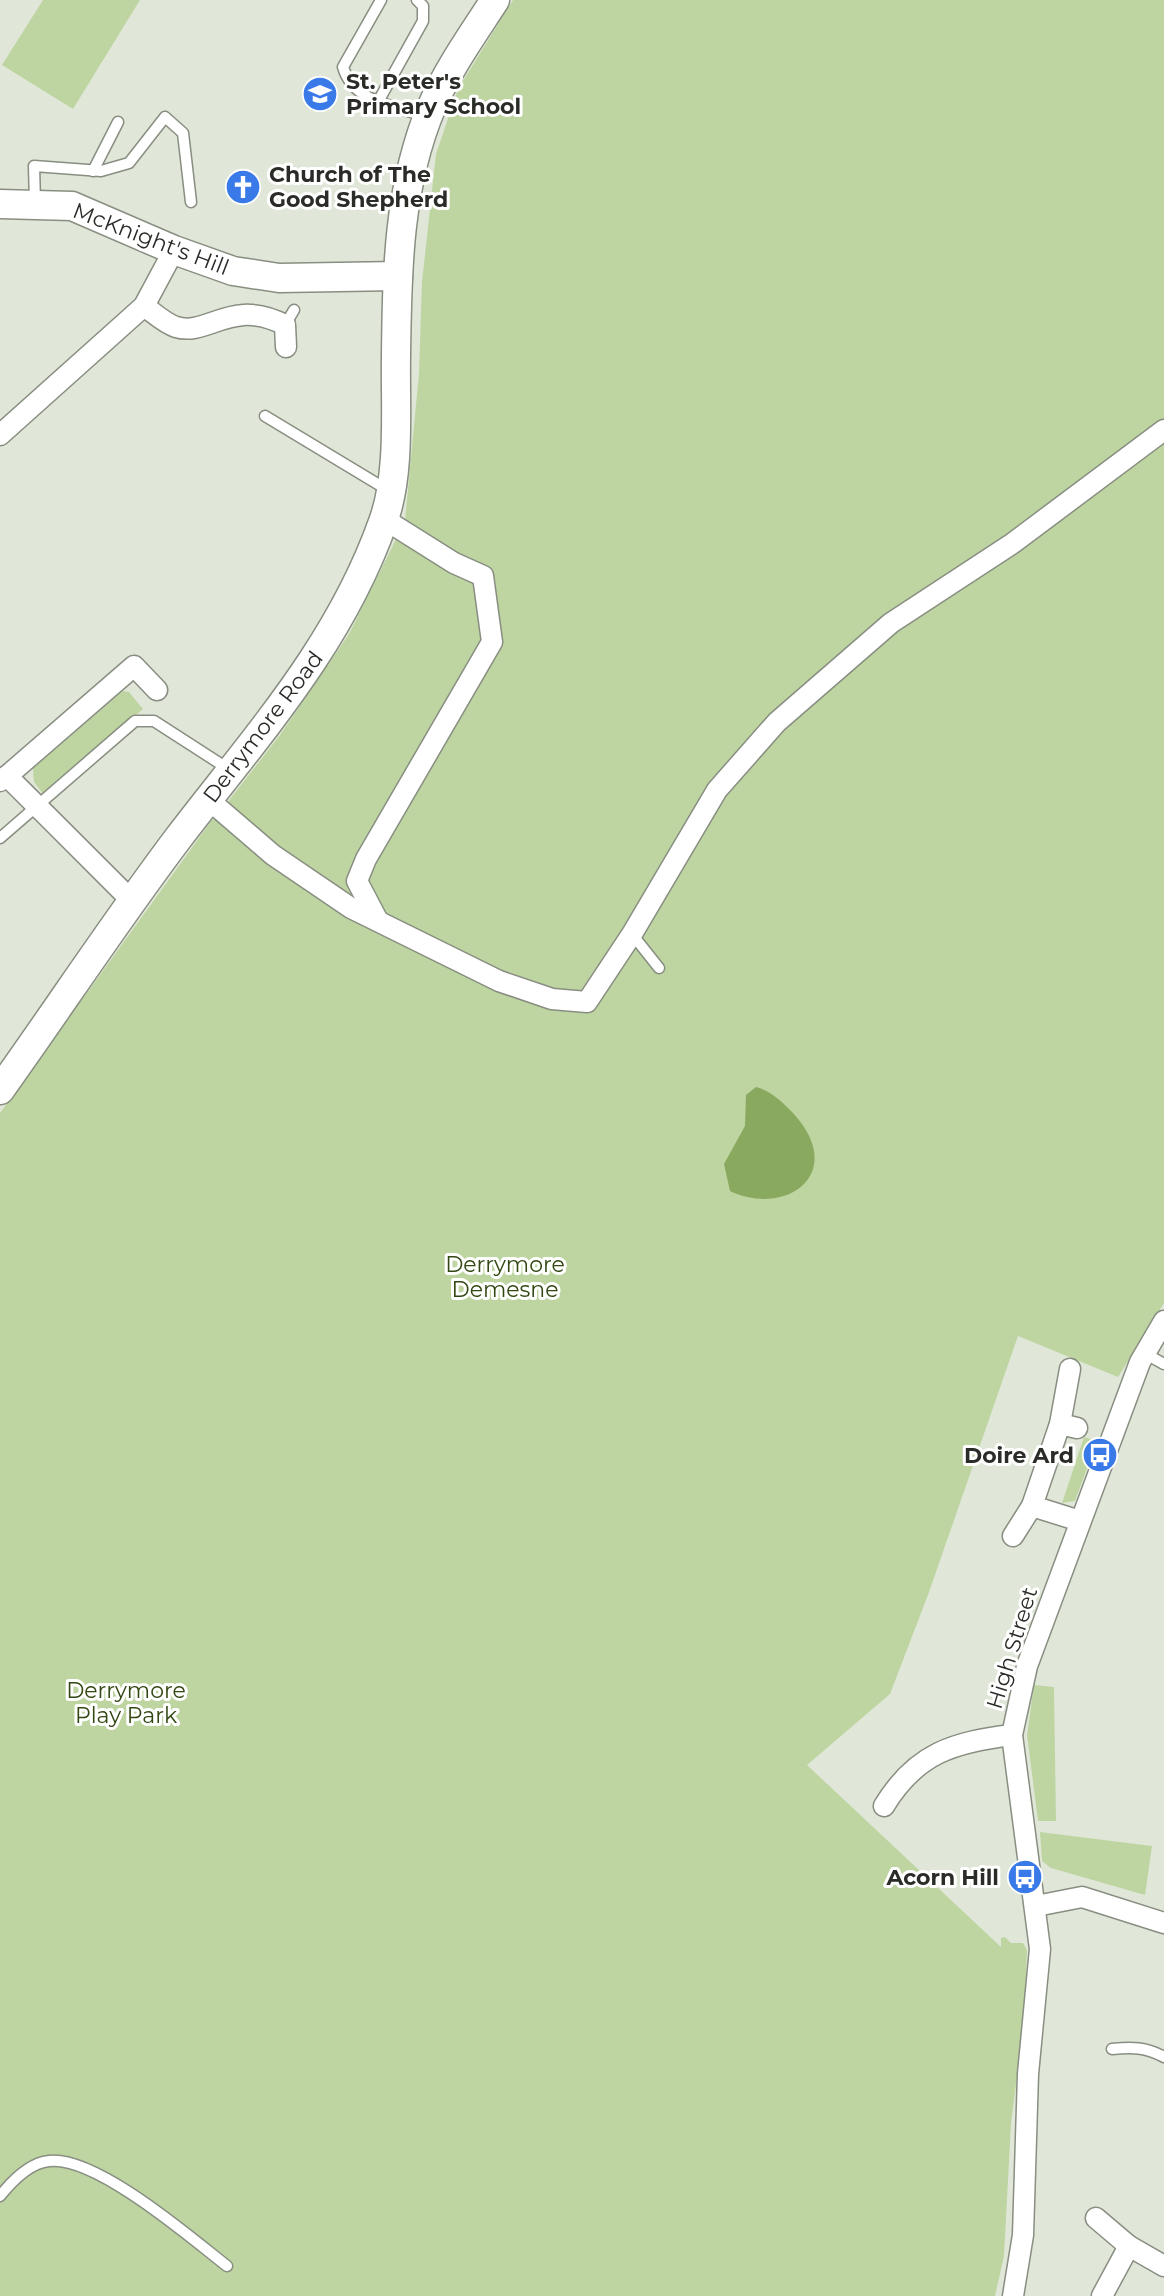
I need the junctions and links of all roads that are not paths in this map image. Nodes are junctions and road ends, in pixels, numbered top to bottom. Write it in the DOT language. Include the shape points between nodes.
graph roads {
  1 [pos="381,0"];
  2 [pos="417,0"];
  3 [pos="495,0"];
  4 [pos="379,100"];
  5 [pos="428,118"];
  6 [pos="118,122"];
  7 [pos="93,171"];
  8 [pos="191,202"];
  9 [pos="35,203"];
  10 [pos="0,204"];
  11 [pos="174,250"];
  12 [pos="398,276"];
  13 [pos="144,306"];
  14 [pos="286,347"];
  15 [pos="265,416"];
  16 [pos="1164,430"];
  17 [pos="0,435"];
  18 [pos="389,488"];
  19 [pos="384,519"];
  20 [pos="157,690"];
  21 [pos="232,771"];
  22 [pos="3,779"];
  23 [pos="209,800"];
  24 [pos="38,807"];
  25 [pos="0,838"];
  26 [pos="132,901"];
  27 [pos="378,921"];
  28 [pos="632,934"];
  29 [pos="659,968"];
  30 [pos="0,1090"];
  31 [pos="1164,1321"];
  32 [pos="1144,1353"];
  33 [pos="1164,1364"];
  34 [pos="1070,1369"];
  35 [pos="1032,1506"];
  36 [pos="1080,1521"];
  37 [pos="1013,1536"];
  38 [pos="1012,1735"];
  39 [pos="884,1806"];
  40 [pos="1036,1906"];
  41 [pos="1164,1923"];
  42 [pos="1112,2049"];
  43 [pos="1164,2057"];
  44 [pos="0,2196"];
  45 [pos="1096,2218"];
  46 [pos="1129,2246"];
  47 [pos="227,2266"];
  48 [pos="1164,2266"];
  49 [pos="1013,2296"];
  50 [pos="1102,2296"];
  1 -- 4 [label="lane" via="343,67 356,93"];
  2 -- 4 [label="lane" via="423,6 423,21"];
  3 -- 5 [label="main road, Derrymore Road"];
  4 -- 5 [label="lane"];
  5 -- 12 [label="main road, Derrymore Road" via="400,222"];
  6 -- 7 [label="lane"];
  7 -- 8 [label="lane" via="129,163 165,117 183,133"];
  7 -- 9 [label="lane" via="34,166"];
  9 -- 10 [label="main road, McKnight's Hill"];
  9 -- 11 [label="main road, McKnight's Hill" via="72,206"];
  11 -- 12 [label="main road, McKnight's Hill" via="233,271 279,278"];
  11 -- 13 [label="street"];
  12 -- 18 [label="main road, Derrymore Road" via="397,417"];
  13 -- 14 [label="street" via="176,327 189,329 236,314 290,318"];
  13 -- 17 [label="street"];
  15 -- 18 [label="lane"];
  16 -- 28 [label="street" via="1013,543 891,623 777,722 717,790"];
  18 -- 19 [label="main road, Derrymore Road"];
  19 -- 21 [label="main road, Derrymore Road" via="327,640 293,694"];
  19 -- 27 [label="street" via="483,576 492,642 357,881"];
  20 -- 22 [label="street" via="134,666"];
  21 -- 23 [label="main road, Derrymore Road"];
  21 -- 24 [label="lane" via="154,721 135,721"];
  22 -- 24 [label="street"];
  23 -- 26 [label="main road, Derrymore Road"];
  23 -- 27 [label="street" via="273,855"];
  24 -- 25 [label="lane"];
  24 -- 26 [label="street"];
  26 -- 30 [label="main road, Derrymore Road"];
  27 -- 28 [label="street" via="499,981 552,999 587,1002"];
  28 -- 29 [label="lane"];
  31 -- 32 [label="street, High Street"];
  32 -- 33 [label="lane"];
  32 -- 36 [label="street, High Street"];
  34 -- 35 [label="street" via="1069,1426"];
  35 -- 36 [label="street"];
  35 -- 37 [label="street"];
  36 -- 38 [label="street, High Street" via="1027,1666"];
  38 -- 39 [label="street" via="976,1740 927,1758 898,1783"];
  38 -- 40 [label="street, High Street"];
  40 -- 41 [label="street" via="1082,1897"];
  40 -- 49 [label="street, High Street" via="1040,1949 1028,2074 1023,2235"];
  42 -- 43 [label="lane" via="1133,2047"];
  44 -- 47 [label="lane" via="35,2164 62,2161 106,2178"];
  45 -- 46 [label="street"];
  46 -- 48 [label="street"];
  46 -- 50 [label="street"];
}
